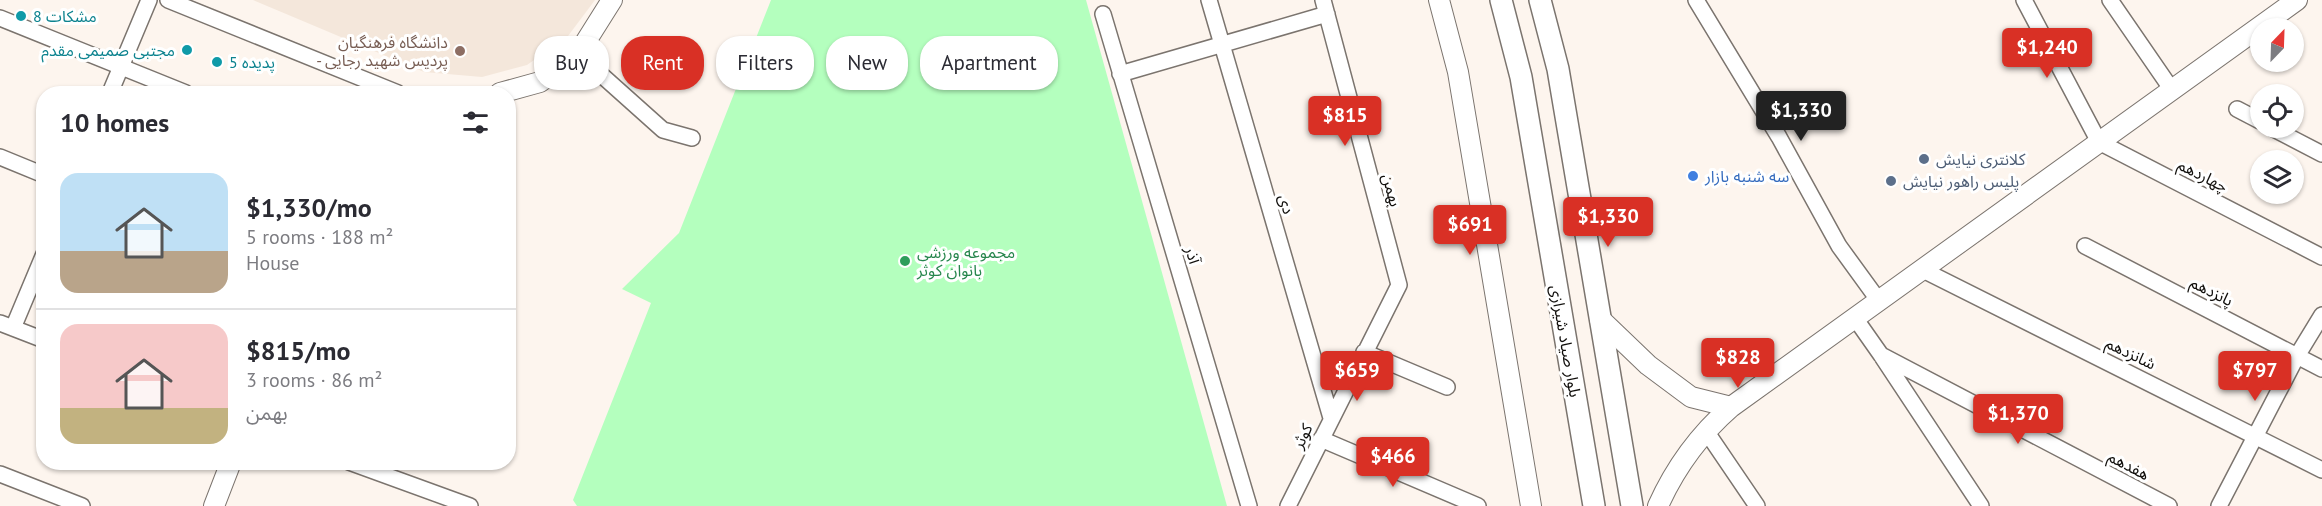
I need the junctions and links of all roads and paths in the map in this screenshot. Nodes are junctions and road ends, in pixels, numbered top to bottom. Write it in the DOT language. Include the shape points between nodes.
graph roads {
  1 [pos="149,0"];
  2 [pos="168,0"];
  3 [pos="612,0"];
  4 [pos="1209,0"];
  5 [pos="1439,0"];
  6 [pos="1501,0"];
  7 [pos="1540,0"];
  8 [pos="1696,0"];
  9 [pos="2024,0"];
  10 [pos="2110,0"];
  11 [pos="2297,0"];
  12 [pos="1325,7"];
  13 [pos="1103,14"];
  14 [pos="0,18"];
  15 [pos="589,36"];
  16 [pos="1222,44"];
  17 [pos="121,67"];
  18 [pos="1120,74"];
  19 [pos="609,82"];
  20 [pos="534,84"];
  21 [pos="113,86"];
  22 [pos="168,86"];
  23 [pos="381,86"];
  24 [pos="516,89"];
  25 [pos="2172,90"];
  26 [pos="2237,109"];
  27 [pos="2250,116"];
  28 [pos="692,138"];
  29 [pos="2291,138"];
  30 [pos="2099,142"];
  31 [pos="2322,154"];
  32 [pos="0,157"];
  33 [pos="36,172"];
  34 [pos="2085,246"];
  35 [pos="2322,257"];
  36 [pos="36,269"];
  37 [pos="1923,270"];
  38 [pos="1399,285"];
  39 [pos="1878,301"];
  40 [pos="2322,315"];
  41 [pos="1855,318"];
  42 [pos="1600,319"];
  43 [pos="7,325"];
  44 [pos="36,337"];
  45 [pos="1364,352"];
  46 [pos="1881,354"];
  47 [pos="2297,356"];
  48 [pos="2322,369"];
  49 [pos="1447,387"];
  50 [pos="1731,407"];
  51 [pos="1331,418"];
  52 [pos="1706,430"];
  53 [pos="2257,436"];
  54 [pos="1321,439"];
  55 [pos="228,470"];
  56 [pos="371,470"];
  57 [pos="2322,470"];
  58 [pos="0,474"];
  59 [pos="82,506"];
  60 [pos="214,506"];
  61 [pos="470,506"];
  62 [pos="1249,506"];
  63 [pos="1288,506"];
  64 [pos="1478,506"];
  65 [pos="1531,506"];
  66 [pos="1594,506"];
  67 [pos="1632,506"];
  68 [pos="1658,506"];
  69 [pos="1757,506"];
  70 [pos="1981,506"];
  71 [pos="2169,506"];
  72 [pos="2219,506"];
  1 -- 17 [label="street"];
  2 -- 23 [label="street"];
  3 -- 15 [label="street"];
  4 -- 16 [label="street, دی"];
  5 -- 65 [label="street" via="1458,72"];
  6 -- 66 [label="main road, بلوار صیاد شیرازی" via="1521,77"];
  7 -- 42 [label="main road" via="1558,69"];
  8 -- 39 [label="street" via="1839,246"];
  9 -- 30 [label="street"];
  10 -- 25 [label="street"];
  11 -- 25 [label="street"];
  12 -- 16 [label="street"];
  12 -- 38 [label="street, بهمن"];
  13 -- 18 [label="street, آذر"];
  14 -- 17 [label="street"];
  16 -- 18 [label="street"];
  16 -- 51 [label="street, دی"];
  17 -- 21 [label="street"];
  17 -- 22 [label="street"];
  18 -- 62 [label="street, آذر"];
  19 -- 28 [label="street" via="663,130"];
  20 -- 24 [label="street"];
  25 -- 30 [label="street"];
  26 -- 27 [label="street"];
  29 -- 31 [label="street"];
  30 -- 35 [label="street, چهاردهم"];
  30 -- 37 [label="street"];
  32 -- 33 [label="street"];
  34 -- 47 [label="street, پانزدهم"];
  36 -- 43 [label="street"];
  37 -- 39 [label="street"];
  37 -- 53 [label="street, شانزدهم"];
  38 -- 45 [label="street, کوثر"];
  39 -- 41 [label="street"];
  40 -- 47 [label="street"];
  41 -- 46 [label="street"];
  41 -- 50 [label="street"];
  42 -- 50 [label="street" via="1648,365 1691,397"];
  42 -- 67 [label="main road"];
  43 -- 44 [label="street"];
  45 -- 49 [label="street"];
  45 -- 51 [label="street, کوثر"];
  46 -- 70 [label="street"];
  46 -- 71 [label="street, هفدهم"];
  47 -- 48 [label="street, پانزدهم"];
  47 -- 53 [label="street"];
  50 -- 52 [label="street"];
  51 -- 54 [label="street, کوثر"];
  52 -- 68 [label="street"];
  52 -- 69 [label="street"];
  53 -- 57 [label="street, شانزدهم"];
  53 -- 72 [label="street"];
  54 -- 63 [label="street, کوثر"];
  54 -- 64 [label="street"];
  55 -- 60 [label="street"];
  56 -- 61 [label="street"];
  58 -- 59 [label="street"];
}
